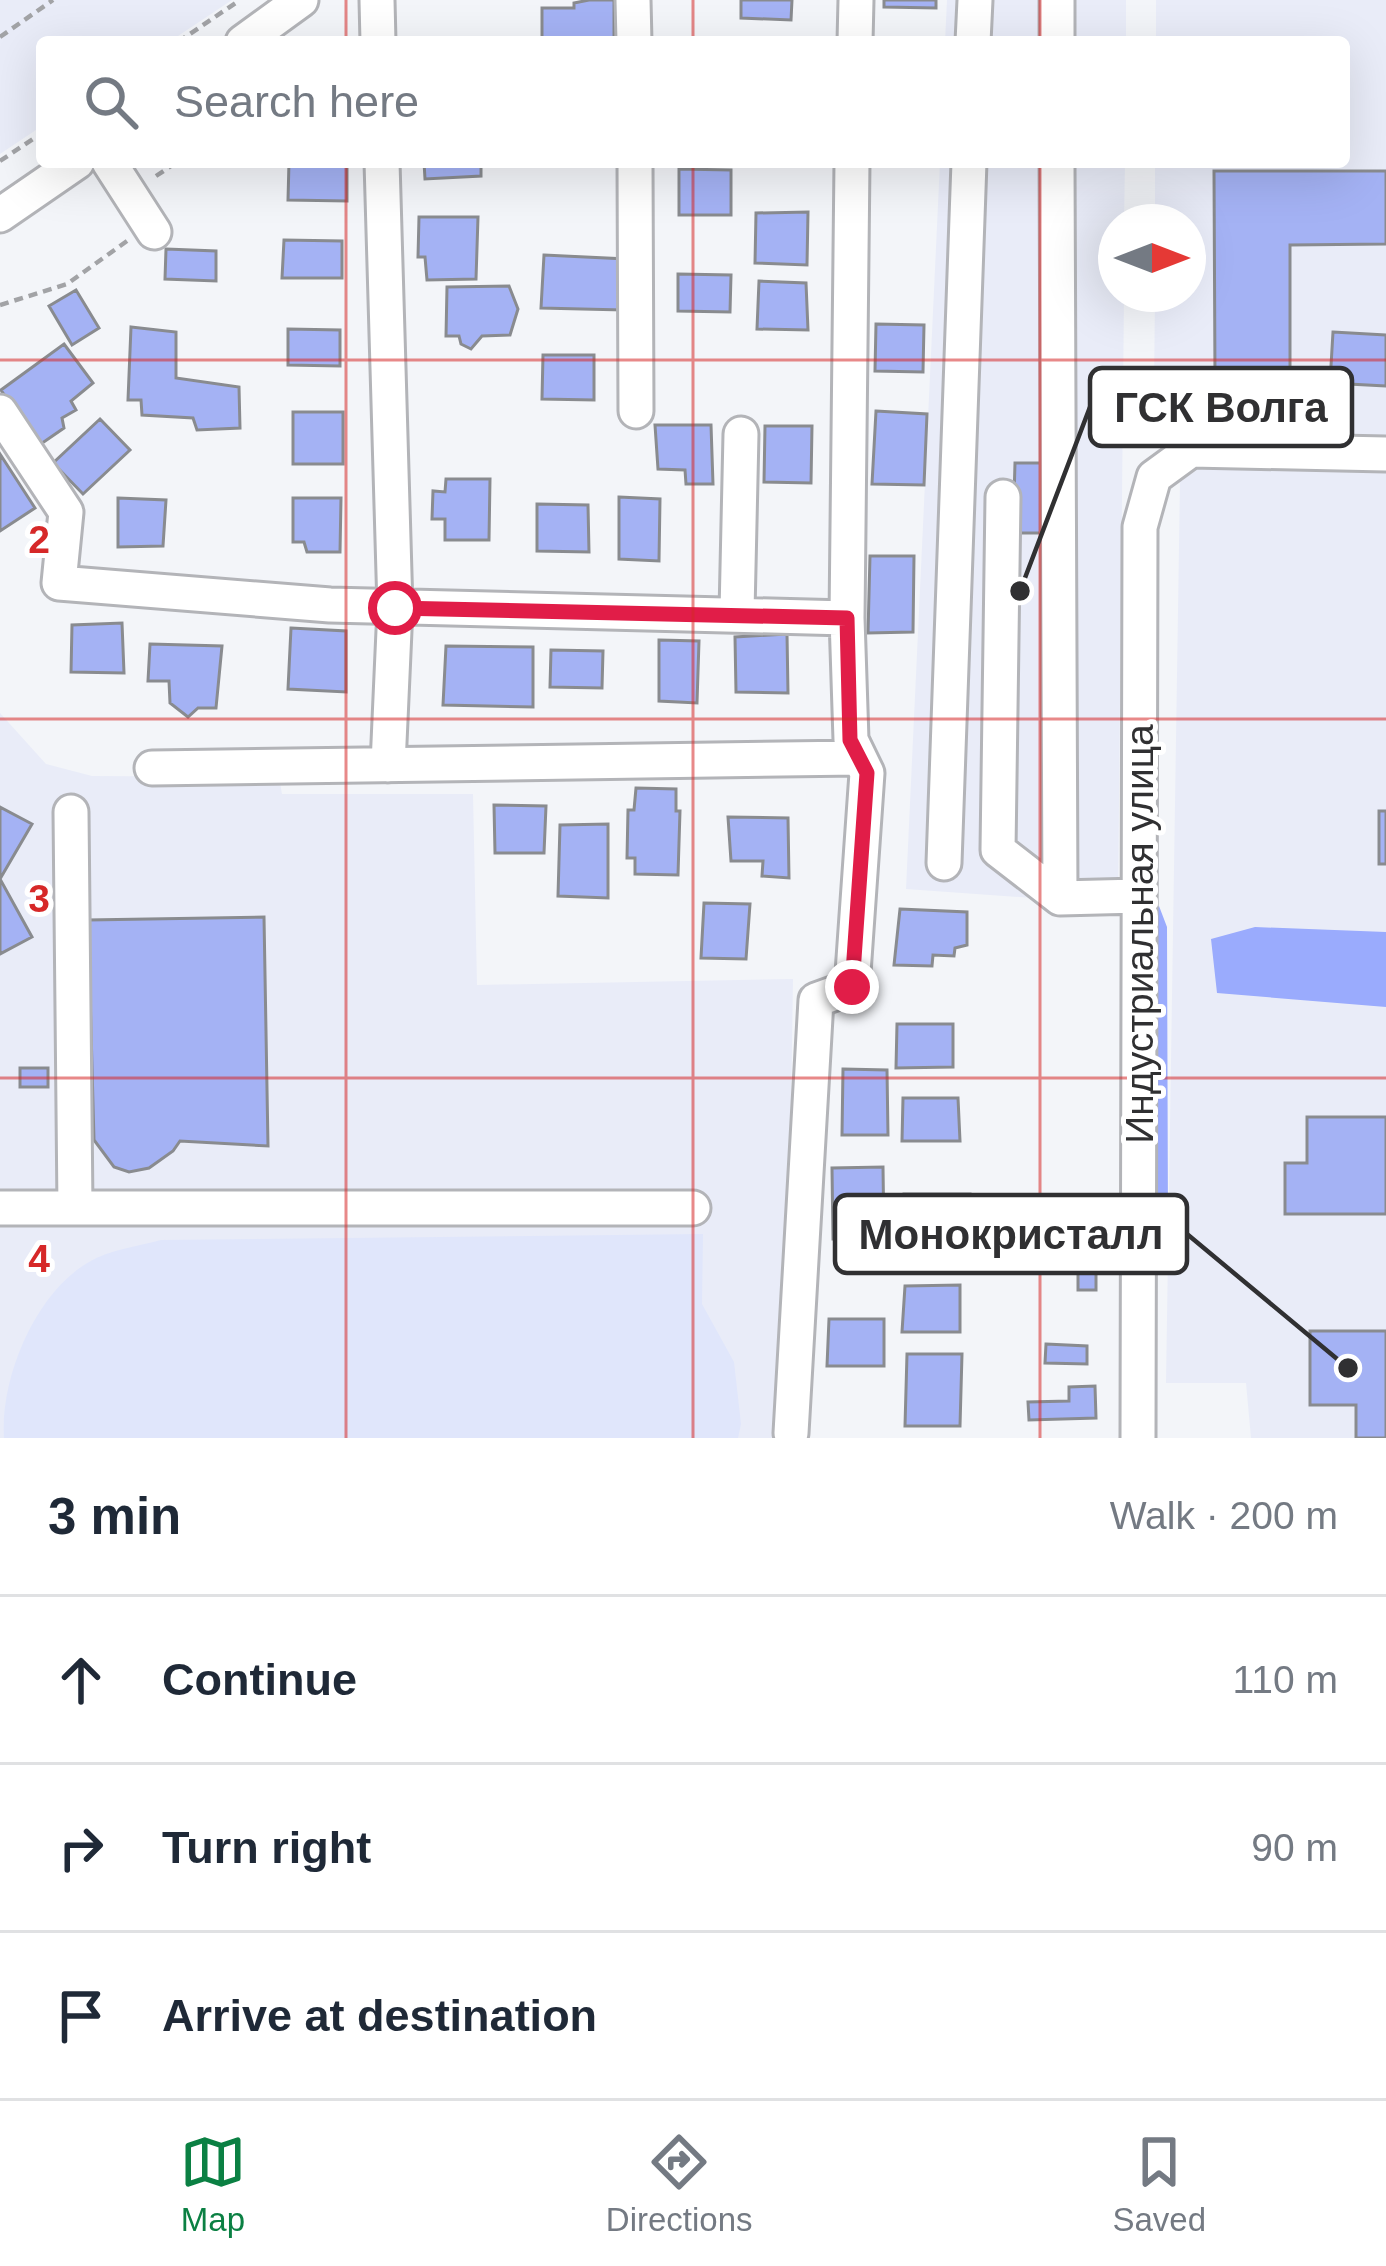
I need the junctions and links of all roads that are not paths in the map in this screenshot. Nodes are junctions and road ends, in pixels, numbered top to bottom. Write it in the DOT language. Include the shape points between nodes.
graph roads {
  1 [pos="377,0"];
  2 [pos="633,0"];
  3 [pos="856,0"];
  4 [pos="974,0"];
  5 [pos="1057,0"];
  6 [pos="288,4"];
  7 [pos="250,36"];
  8 [pos="378,36"];
  9 [pos="634,36"];
  10 [pos="855,36"];
  11 [pos="973,36"];
  12 [pos="1057,36"];
  13 [pos="68,168"];
  14 [pos="113,168"];
  15 [pos="382,168"];
  16 [pos="634,168"];
  17 [pos="853,168"];
  18 [pos="969,168"];
  19 [pos="1057,168"];
  20 [pos="0,215"];
  21 [pos="152,229"];
  22 [pos="636,411"];
  23 [pos="0,412"];
  24 [pos="740,434"];
  25 [pos="1386,454"];
  26 [pos="1003,496"];
  27 [pos="395,608"];
  28 [pos="737,612"];
  29 [pos="847,618"];
  30 [pos="858,758"];
  31 [pos="388,765"];
  32 [pos="152,768"];
  33 [pos="70,812"];
  34 [pos="944,863"];
  35 [pos="1139,896"];
  36 [pos="1060,898"];
  37 [pos="0,1208"];
  38 [pos="75,1208"];
  39 [pos="693,1208"];
  40 [pos="791,1432"];
  41 [pos="1138,1438"];
  1 -- 8 [label="street"];
  2 -- 9 [label="street"];
  3 -- 10 [label="street"];
  4 -- 11 [label="street"];
  5 -- 12 [label="street"];
  6 -- 7 [label="street"];
  13 -- 20 [label="street"];
  14 -- 21 [label="street"];
  15 -- 27 [label="street"];
  16 -- 22 [label="street"];
  17 -- 29 [label="street"];
  18 -- 34 [label="street"];
  19 -- 36 [label="street"];
  23 -- 27 [label="street" via="66,512 59,583"];
  24 -- 28 [label="street"];
  25 -- 35 [label="street, Индустриальная улица" via="1191,450 1154,477 1140,527"];
  26 -- 36 [label="street" via="998,850"];
  27 -- 28 [label="street"];
  27 -- 31 [label="street"];
  28 -- 29 [label="street"];
  29 -- 30 [label="street" via="850,740"];
  30 -- 31 [label="street"];
  30 -- 40 [label="street" via="867,773 852,987 816,1000"];
  31 -- 32 [label="street"];
  33 -- 38 [label="street"];
  35 -- 36 [label="street"];
  35 -- 41 [label="street, Индустриальная улица"];
  37 -- 38 [label="street"];
  38 -- 39 [label="street"];
}
